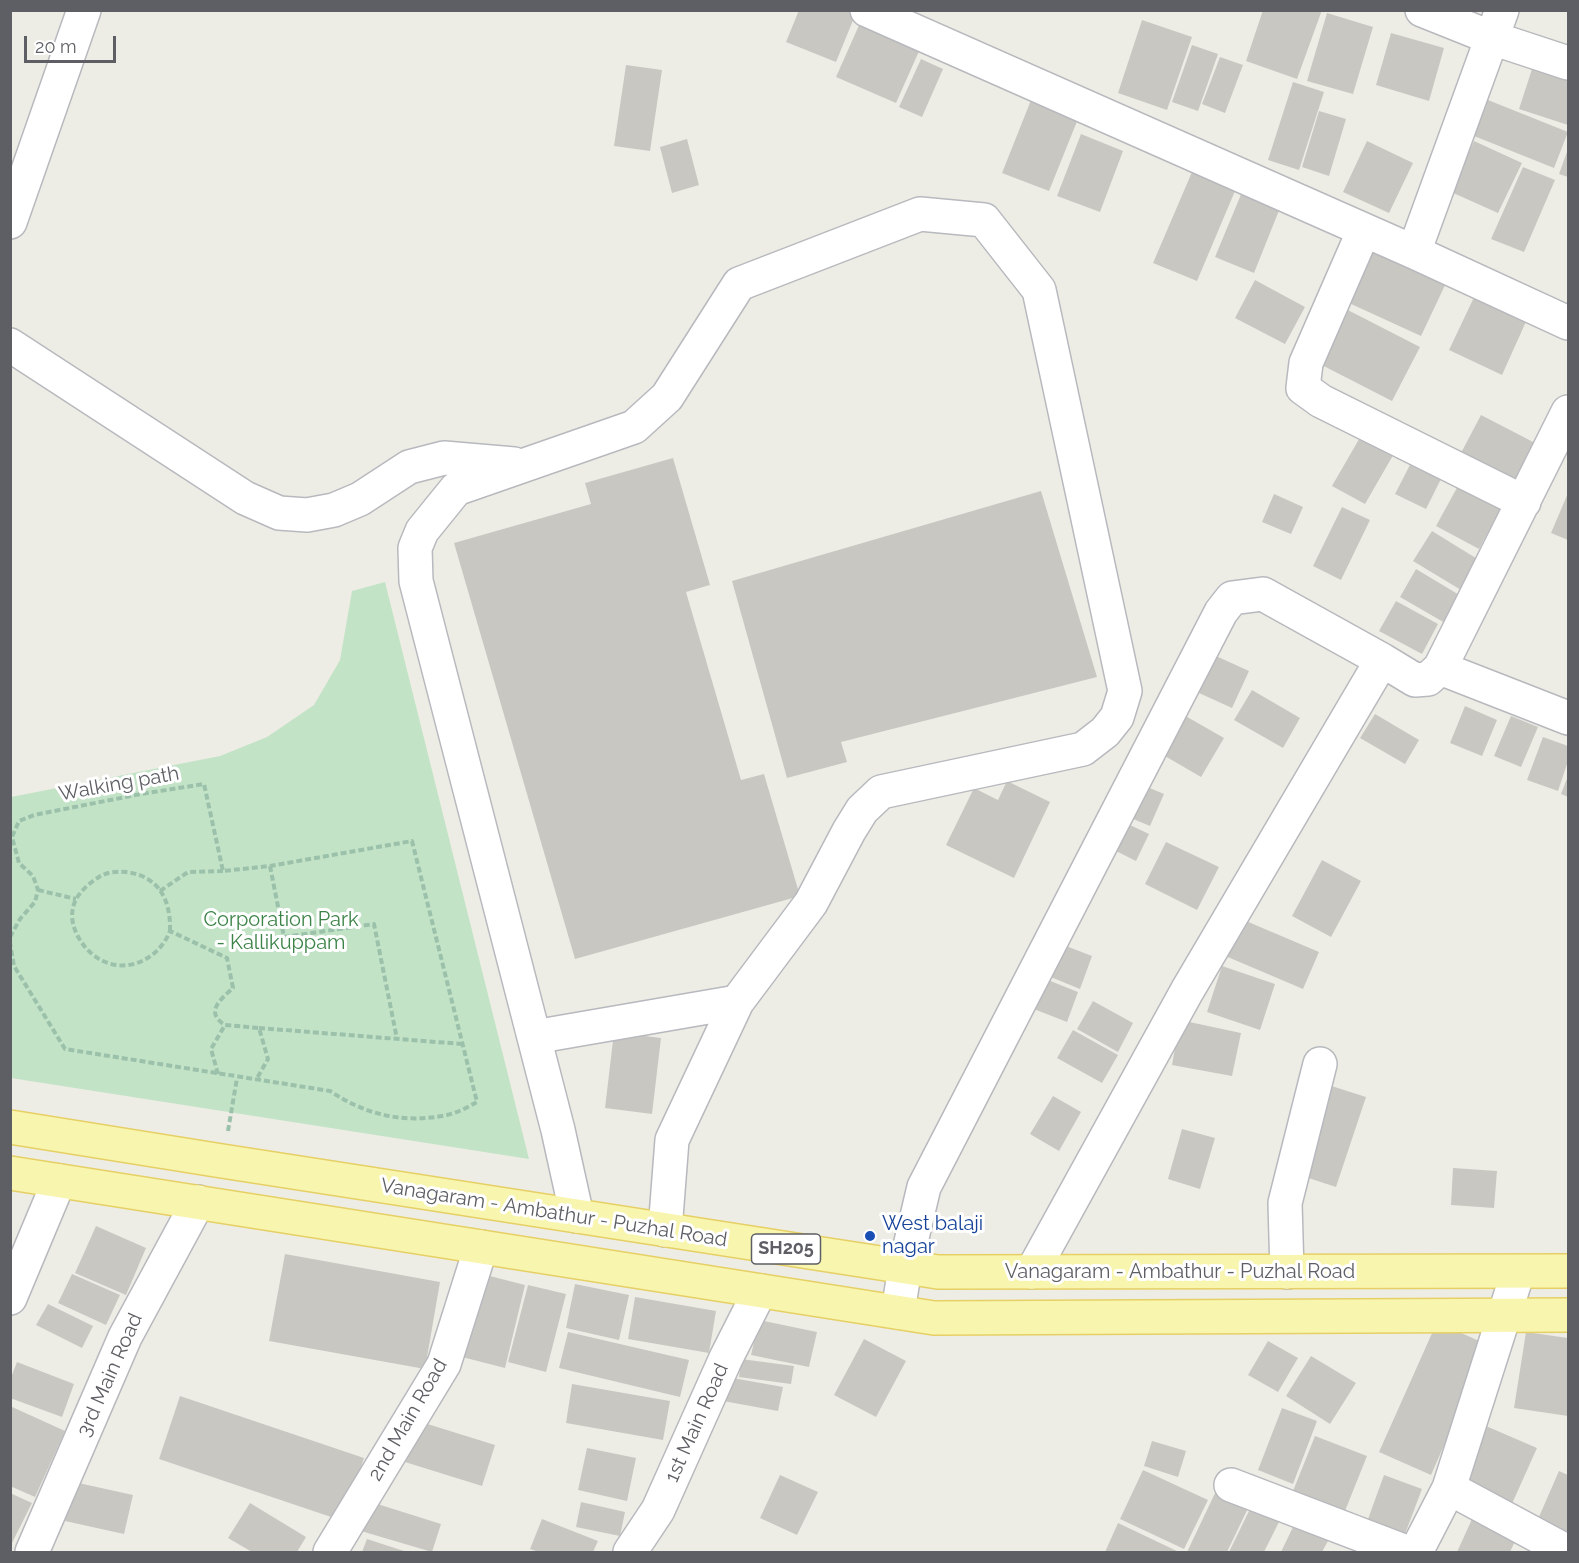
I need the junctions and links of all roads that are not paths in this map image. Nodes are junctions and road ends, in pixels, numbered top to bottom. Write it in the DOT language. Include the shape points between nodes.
graph roads {
  1 [pos="84,10"];
  2 [pos="867,10"];
  3 [pos="1422,10"];
  4 [pos="1497,24"];
  5 [pos="1569,63"];
  6 [pos="10,222"];
  7 [pos="1364,230"];
  8 [pos="1414,252"];
  9 [pos="1569,323"];
  10 [pos="10,345"];
  11 [pos="1569,412"];
  12 [pos="525,465"];
  13 [pos="1524,502"];
  14 [pos="1382,660"];
  15 [pos="1440,668"];
  16 [pos="1569,718"];
  17 [pos="737,1002"];
  18 [pos="534,1037"];
  19 [pos="1320,1064"];
  20 [pos="10,1127"];
  21 [pos="10,1173"];
  22 [pos="59,1181"];
  23 [pos="198,1203"];
  24 [pos="577,1216"];
  25 [pos="665,1230"];
  26 [pos="481,1247"];
  27 [pos="905,1268"];
  28 [pos="1569,1271"];
  29 [pos="1032,1272"];
  30 [pos="1287,1272"];
  31 [pos="1518,1272"];
  32 [pos="760,1291"];
  33 [pos="10,1298"];
  34 [pos="898,1312"];
  35 [pos="1569,1315"];
  36 [pos="1504,1316"];
  37 [pos="1231,1485"];
  38 [pos="1449,1488"];
  39 [pos="32,1552"];
  40 [pos="330,1552"];
  41 [pos="630,1552"];
  42 [pos="1406,1552"];
  43 [pos="1416,1552"];
  44 [pos="1568,1552"];
  1 -- 6 [label="street"];
  2 -- 7 [label="street"];
  3 -- 4 [label="street"];
  4 -- 5 [label="street"];
  4 -- 8 [label="street"];
  7 -- 8 [label="street"];
  7 -- 13 [label="street" via="1306,363 1303,388 1321,401"];
  8 -- 9 [label="street"];
  10 -- 12 [label="street" via="245,498 279,513 307,515 334,510 360,499 409,467 444,458"];
  11 -- 13 [label="street"];
  12 -- 17 [label="street" via="634,428 667,397 739,284 920,214 984,220 1039,290 1125,691 1117,717 1083,749 881,792 862,810 811,903"];
  12 -- 18 [label="street" via="456,489 422,531 415,548 416,581"];
  13 -- 15 [label="street"];
  14 -- 15 [label="street" via="1415,680 1428,679"];
  14 -- 27 [label="street" via="1263,594 1232,598 1221,612 924,1187"];
  14 -- 29 [label="street" via="1187,991"];
  15 -- 16 [label="street"];
  17 -- 18 [label="street"];
  17 -- 25 [label="street" via="672,1140"];
  18 -- 24 [label="street"];
  19 -- 30 [label="street" via="1286,1203"];
  20 -- 24 [label="main road, Vanagaram - Ambathur - Puzhal Road / SH205"];
  21 -- 22 [label="main road, SH205"];
  22 -- 23 [label="main road, SH205"];
  22 -- 33 [label="street"];
  23 -- 26 [label="main road, SH205"];
  23 -- 39 [label="street, 3rd Main Road" via="124,1337"];
  24 -- 25 [label="main road, Vanagaram - Ambathur - Puzhal Road / SH205"];
  25 -- 27 [label="main road, Vanagaram - Ambathur - Puzhal Road / SH205"];
  26 -- 32 [label="main road, SH205"];
  26 -- 40 [label="street, 2nd Main Road" via="444,1364"];
  27 -- 29 [label="main road, Vanagaram - Ambathur - Puzhal Road / SH205"];
  27 -- 34 [label="street"];
  28 -- 31 [label="main road, Vanagaram - Ambathur - Puzhal Road / SH205"];
  29 -- 30 [label="main road, Vanagaram - Ambathur - Puzhal Road / SH205"];
  30 -- 31 [label="main road, Vanagaram - Ambathur - Puzhal Road / SH205"];
  31 -- 36 [label="street"];
  32 -- 34 [label="main road, SH205"];
  32 -- 41 [label="street, 1st Main Road" via="658,1510"];
  34 -- 36 [label="main road, SH205" via="934,1318"];
  35 -- 36 [label="main road, SH205"];
  36 -- 38 [label="street"];
  37 -- 42 [label="street"];
  38 -- 43 [label="street"];
  38 -- 44 [label="street"];
}
